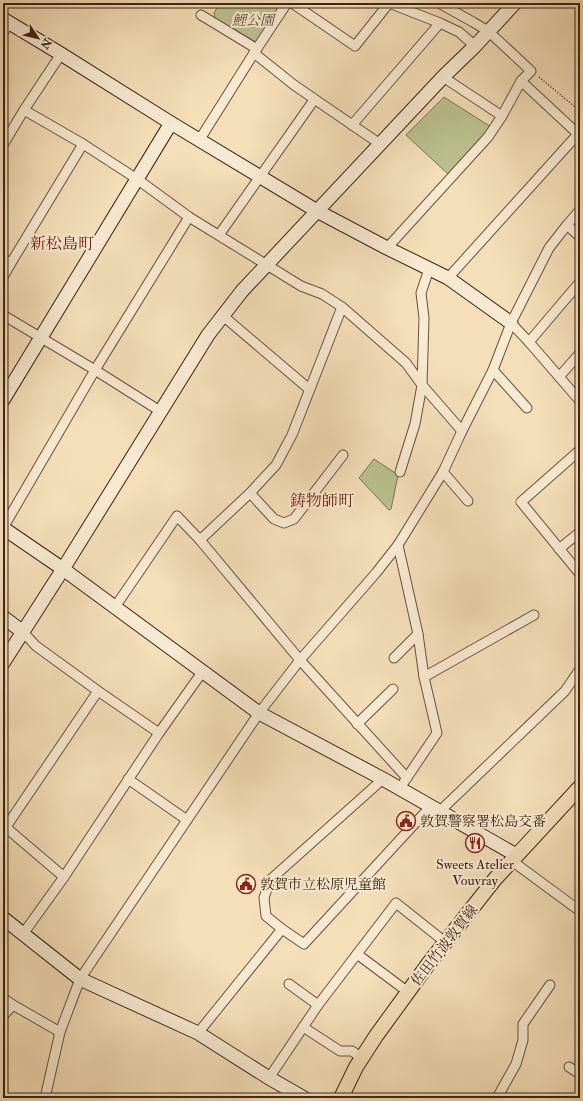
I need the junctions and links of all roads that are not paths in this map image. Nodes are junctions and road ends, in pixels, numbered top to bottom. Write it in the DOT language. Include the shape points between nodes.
graph roads {
  1 [pos="287,3"];
  2 [pos="292,3"];
  3 [pos="389,3"];
  4 [pos="439,3"];
  5 [pos="515,3"];
  6 [pos="201,15"];
  7 [pos="440,23"];
  8 [pos="5,25"];
  9 [pos="488,31"];
  10 [pos="475,46"];
  11 [pos="256,51"];
  12 [pos="61,54"];
  13 [pos="443,77"];
  14 [pos="521,81"];
  15 [pos="314,100"];
  16 [pos="24,110"];
  17 [pos="502,116"];
  18 [pos="171,123"];
  19 [pos="352,125"];
  20 [pos="200,140"];
  21 [pos="83,144"];
  22 [pos="380,144"];
  23 [pos="3,146"];
  24 [pos="261,177"];
  25 [pos="137,178"];
  26 [pos="580,210"];
  27 [pos="317,211"];
  28 [pos="189,217"];
  29 [pos="567,225"];
  30 [pos="219,235"];
  31 [pos="580,237"];
  32 [pos="387,248"];
  33 [pos="7,261"];
  34 [pos="267,265"];
  35 [pos="429,269"];
  36 [pos="3,277"];
  37 [pos="448,278"];
  38 [pos="580,282"];
  39 [pos="342,307"];
  40 [pos="3,315"];
  41 [pos="222,315"];
  42 [pos="511,323"];
  43 [pos="40,338"];
  44 [pos="529,342"];
  45 [pos="580,353"];
  46 [pos="95,370"];
  47 [pos="493,370"];
  48 [pos="559,377"];
  49 [pos="422,385"];
  50 [pos="309,390"];
  51 [pos="3,400"];
  52 [pos="580,401"];
  53 [pos="527,408"];
  54 [pos="160,411"];
  55 [pos="462,431"];
  56 [pos="580,450"];
  57 [pos="343,455"];
  58 [pos="400,472"];
  59 [pos="443,472"];
  60 [pos="250,493"];
  61 [pos="468,501"];
  62 [pos="3,528"];
  63 [pos="580,532"];
  64 [pos="200,540"];
  65 [pos="398,546"];
  66 [pos="560,549"];
  67 [pos="63,569"];
  68 [pos="580,574"];
  69 [pos="115,607"];
  70 [pos="534,614"];
  71 [pos="3,618"];
  72 [pos="23,632"];
  73 [pos="418,634"];
  74 [pos="394,658"];
  75 [pos="300,660"];
  76 [pos="3,663"];
  77 [pos="580,669"];
  78 [pos="203,671"];
  79 [pos="424,677"];
  80 [pos="393,689"];
  81 [pos="98,691"];
  82 [pos="259,713"];
  83 [pos="358,724"];
  84 [pos="159,733"];
  85 [pos="128,779"];
  86 [pos="383,779"];
  87 [pos="404,784"];
  88 [pos="580,787"];
  89 [pos="435,808"];
  90 [pos="187,820"];
  91 [pos="4,826"];
  92 [pos="514,858"];
  93 [pos="64,877"];
  94 [pos="580,911"];
  95 [pos="3,918"];
  96 [pos="282,929"];
  97 [pos="23,934"];
  98 [pos="445,942"];
  99 [pos="356,954"];
  100 [pos="80,979"];
  101 [pos="289,984"];
  102 [pos="550,985"];
  103 [pos="408,992"];
  104 [pos="3,998"];
  105 [pos="12,1005"];
  106 [pos="318,1005"];
  107 [pos="3,1016"];
  108 [pos="303,1027"];
  109 [pos="60,1032"];
  110 [pos="198,1033"];
  111 [pos="362,1058"];
  112 [pos="569,1067"];
  113 [pos="580,1074"];
  114 [pos="268,1078"];
  115 [pos="45,1098"];
  116 [pos="304,1098"];
  117 [pos="341,1098"];
  118 [pos="497,1098"];
  1 -- 11 [label="street"];
  2 -- 3 [label="street" via="355,46"];
  3 -- 7 [label="street"];
  4 -- 9 [label="street"];
  5 -- 9 [label="street"];
  6 -- 11 [label="street"];
  7 -- 10 [label="street" via="459,32"];
  7 -- 19 [label="street"];
  8 -- 12 [label="street"];
  9 -- 10 [label="street"];
  9 -- 14 [label="street" via="531,71"];
  10 -- 13 [label="street"];
  11 -- 15 [label="street" via="294,86"];
  11 -- 20 [label="street"];
  12 -- 16 [label="street"];
  12 -- 18 [label="street"];
  13 -- 17 [label="street"];
  13 -- 22 [label="street"];
  14 -- 17 [label="street"];
  14 -- 37 [label="street" via="578,134"];
  15 -- 19 [label="street"];
  15 -- 24 [label="street"];
  16 -- 21 [label="street"];
  16 -- 23 [label="street"];
  17 -- 32 [label="street" via="488,137"];
  18 -- 20 [label="street"];
  18 -- 25 [label="street"];
  19 -- 22 [label="street"];
  20 -- 24 [label="street"];
  21 -- 25 [label="street"];
  21 -- 33 [label="street"];
  22 -- 27 [label="street"];
  24 -- 27 [label="street"];
  24 -- 30 [label="street"];
  25 -- 28 [label="street"];
  25 -- 43 [label="street"];
  26 -- 29 [label="street"];
  27 -- 32 [label="street"];
  27 -- 34 [label="street"];
  28 -- 30 [label="street"];
  28 -- 46 [label="street"];
  29 -- 31 [label="street"];
  29 -- 42 [label="street" via="549,248"];
  30 -- 34 [label="street"];
  32 -- 35 [label="street"];
  33 -- 36 [label="street"];
  34 -- 39 [label="street"];
  34 -- 41 [label="street"];
  35 -- 37 [label="street"];
  35 -- 49 [label="street" via="421,293 424,318"];
  37 -- 42 [label="street"];
  38 -- 44 [label="street"];
  39 -- 49 [label="street" via="406,363"];
  39 -- 50 [label="street"];
  40 -- 43 [label="street"];
  41 -- 50 [label="street"];
  41 -- 54 [label="street"];
  42 -- 44 [label="street"];
  42 -- 47 [label="street"];
  43 -- 46 [label="street"];
  43 -- 51 [label="street"];
  44 -- 48 [label="street"];
  45 -- 48 [label="street"];
  46 -- 54 [label="street"];
  46 -- 62 [label="street"];
  47 -- 53 [label="street"];
  47 -- 55 [label="street"];
  48 -- 52 [label="street"];
  49 -- 55 [label="street"];
  49 -- 58 [label="street" via="416,424"];
  50 -- 60 [label="street" via="292,435 276,465"];
  54 -- 67 [label="street"];
  55 -- 59 [label="street"];
  56 -- 66 [label="street" via="521,502"];
  57 -- 60 [label="street" via="294,519 284,523 274,519"];
  59 -- 61 [label="street"];
  59 -- 65 [label="street"];
  60 -- 64 [label="street"];
  62 -- 67 [label="street"];
  63 -- 66 [label="street"];
  64 -- 69 [label="street" via="177,516"];
  64 -- 75 [label="street"];
  65 -- 73 [label="street"];
  65 -- 75 [label="street"];
  66 -- 68 [label="street"];
  67 -- 69 [label="street"];
  67 -- 72 [label="street"];
  69 -- 78 [label="street"];
  70 -- 79 [label="street"];
  71 -- 72 [label="street"];
  72 -- 76 [label="street"];
  72 -- 81 [label="street" via="36,646"];
  73 -- 74 [label="street"];
  73 -- 79 [label="street"];
  75 -- 82 [label="street"];
  75 -- 83 [label="street"];
  77 -- 89 [label="street" via="565,691"];
  78 -- 82 [label="street"];
  78 -- 84 [label="street"];
  79 -- 87 [label="street" via="437,732"];
  80 -- 83 [label="street"];
  81 -- 84 [label="street"];
  81 -- 91 [label="street"];
  82 -- 86 [label="street"];
  82 -- 90 [label="street"];
  83 -- 87 [label="street"];
  84 -- 85 [label="street"];
  85 -- 90 [label="street"];
  85 -- 93 [label="street"];
  86 -- 87 [label="street"];
  86 -- 96 [label="street" via="270,880 264,898 266,916"];
  87 -- 89 [label="street"];
  88 -- 92 [label="main road, 佐田竹波敦賀線"];
  89 -- 92 [label="street"];
  89 -- 96 [label="street" via="304,944"];
  90 -- 100 [label="street"];
  91 -- 93 [label="street"];
  92 -- 94 [label="street"];
  92 -- 98 [label="main road, 佐田竹波敦賀線"];
  93 -- 97 [label="street"];
  95 -- 97 [label="street"];
  96 -- 110 [label="street"];
  97 -- 100 [label="street"];
  98 -- 99 [label="street" via="396,903"];
  98 -- 103 [label="main road, 佐田竹波敦賀線"];
  99 -- 103 [label="street"];
  99 -- 106 [label="street"];
  100 -- 109 [label="street"];
  100 -- 110 [label="street"];
  101 -- 106 [label="street"];
  102 -- 118 [label="street" via="523,1024 523,1040 516,1064"];
  103 -- 111 [label="main road, 佐田竹波敦賀線"];
  104 -- 105 [label="street"];
  105 -- 107 [label="street"];
  105 -- 109 [label="street"];
  106 -- 108 [label="street"];
  108 -- 111 [label="street" via="340,1051 352,1051"];
  108 -- 114 [label="street"];
  109 -- 115 [label="street"];
  110 -- 114 [label="street"];
  111 -- 117 [label="main road, 佐田竹波敦賀線"];
  112 -- 113 [label="street"];
  114 -- 116 [label="street"];
}
